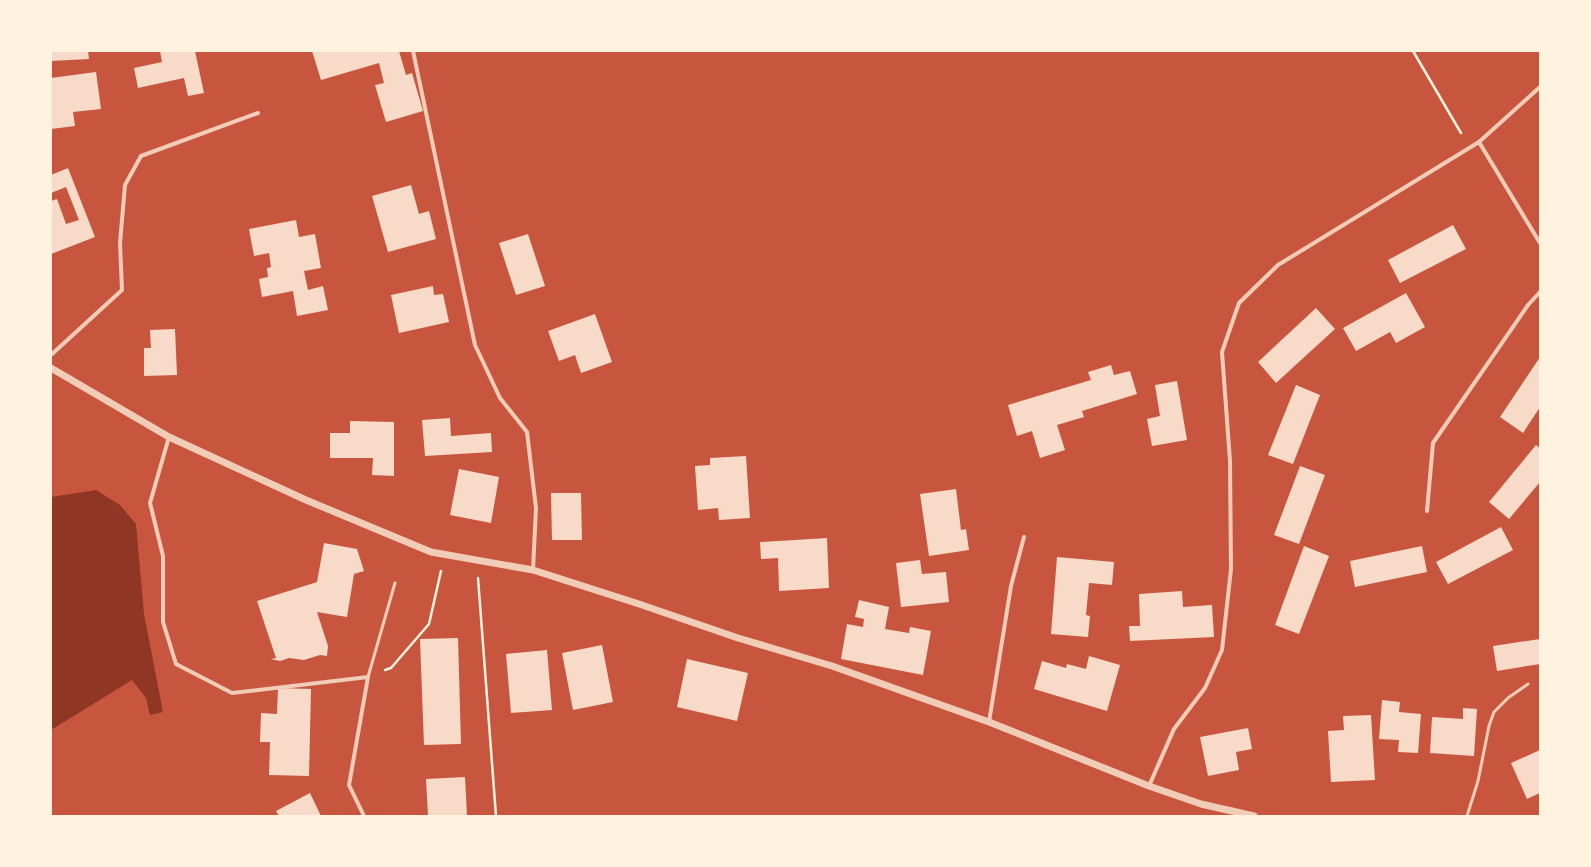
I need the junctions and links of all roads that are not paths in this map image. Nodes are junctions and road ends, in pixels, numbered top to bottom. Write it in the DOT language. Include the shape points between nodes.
graph roads {
  1 [pos="413,51"];
  2 [pos="1540,87"];
  3 [pos="258,113"];
  4 [pos="1478,142"];
  5 [pos="1540,243"];
  6 [pos="1540,292"];
  7 [pos="51,355"];
  8 [pos="51,368"];
  9 [pos="169,437"];
  10 [pos="1427,511"];
  11 [pos="1024,537"];
  12 [pos="533,570"];
  13 [pos="395,583"];
  14 [pos="368,677"];
  15 [pos="1528,684"];
  16 [pos="989,722"];
  17 [pos="1149,786"];
  18 [pos="364,816"];
  19 [pos="1254,816"];
  20 [pos="1468,816"];
  1 -- 12 [label="street" via="475,345 500,398 527,432 536,508"];
  2 -- 4 [label="street"];
  3 -- 7 [label="street" via="141,156 126,185 120,243 122,290"];
  4 -- 5 [label="street"];
  4 -- 17 [label="street" via="1278,264 1239,303 1222,352 1230,461 1231,569 1222,650 1205,688 1174,729"];
  6 -- 10 [label="street" via="1528,305 1432,443"];
  8 -- 9 [label="street"];
  9 -- 12 [label="street" via="306,500 432,552"];
  9 -- 14 [label="street" via="150,503 163,556 163,622 176,664 232,693"];
  11 -- 16 [label="street" via="1011,586"];
  12 -- 16 [label="street" via="738,638 832,666"];
  13 -- 14 [label="lane"];
  14 -- 18 [label="street" via="349,785"];
  15 -- 20 [label="lane" via="1494,712"];
  16 -- 17 [label="street"];
  17 -- 19 [label="street" via="1201,804"];
}
